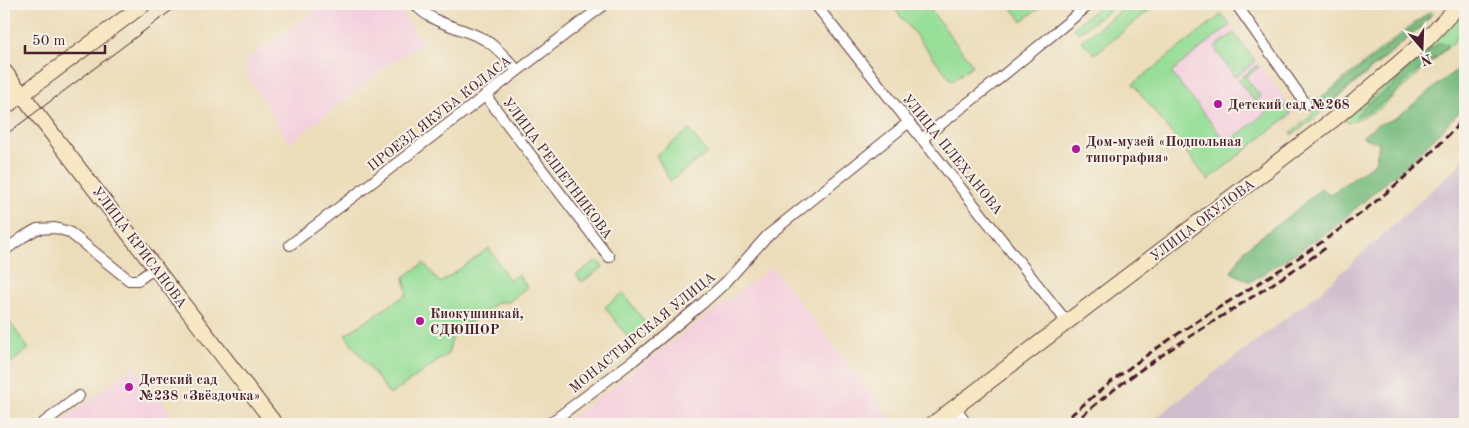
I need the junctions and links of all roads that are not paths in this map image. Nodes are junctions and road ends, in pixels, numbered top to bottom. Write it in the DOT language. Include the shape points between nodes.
graph roads {
  1 [pos="144,4"];
  2 [pos="415,4"];
  3 [pos="605,4"];
  4 [pos="815,4"];
  5 [pos="1090,4"];
  6 [pos="1236,4"];
  7 [pos="1460,4"];
  8 [pos="516,70"];
  9 [pos="4,71"];
  10 [pos="22,94"];
  11 [pos="485,95"];
  12 [pos="1306,104"];
  13 [pos="4,108"];
  14 [pos="909,122"];
  15 [pos="923,138"];
  16 [pos="290,245"];
  17 [pos="4,251"];
  18 [pos="609,257"];
  19 [pos="156,268"];
  20 [pos="1068,322"];
  21 [pos="79,396"];
  22 [pos="956,407"];
  23 [pos="42,424"];
  24 [pos="275,424"];
  25 [pos="549,424"];
  26 [pos="933,424"];
  27 [pos="966,424"];
  1 -- 10 [label="main road"];
  2 -- 8 [label="street" via="439,21 487,40"];
  3 -- 8 [label="street, ПРОЕЗД ЯКУБА КОЛАСА"];
  4 -- 14 [label="street, УЛИЦА ПЛЕХАНОВА"];
  5 -- 15 [label="street"];
  6 -- 12 [label="street"];
  7 -- 20 [label="main road, УЛИЦА ОКУЛОВА" via="1427,39 1334,119"];
  8 -- 11 [label="street, ПРОЕЗД ЯКУБА КОЛАСА"];
  9 -- 10 [label="main road, УЛИЦА КРИСАНОВА"];
  10 -- 13 [label="main road"];
  10 -- 19 [label="main road, УЛИЦА КРИСАНОВА"];
  11 -- 16 [label="street, ПРОЕЗД ЯКУБА КОЛАСА"];
  11 -- 18 [label="street, УЛИЦА РЕШЕТНИКОВА"];
  14 -- 15 [label="street, УЛИЦА ПЛЕХАНОВА"];
  14 -- 25 [label="street, МОНАСТЫРСКАЯ УЛИЦА" via="768,236 704,303"];
  15 -- 20 [label="street, УЛИЦА ПЛЕХАНОВА"];
  17 -- 19 [label="street" via="37,229 55,228 69,232 129,280 138,280"];
  19 -- 24 [label="main road, УЛИЦА КРИСАНОВА"];
  20 -- 22 [label="main road, УЛИЦА ОКУЛОВА"];
  21 -- 23 [label="street"];
  22 -- 26 [label="main road, УЛИЦА ОКУЛОВА"];
  22 -- 27 [label="street"];
}
